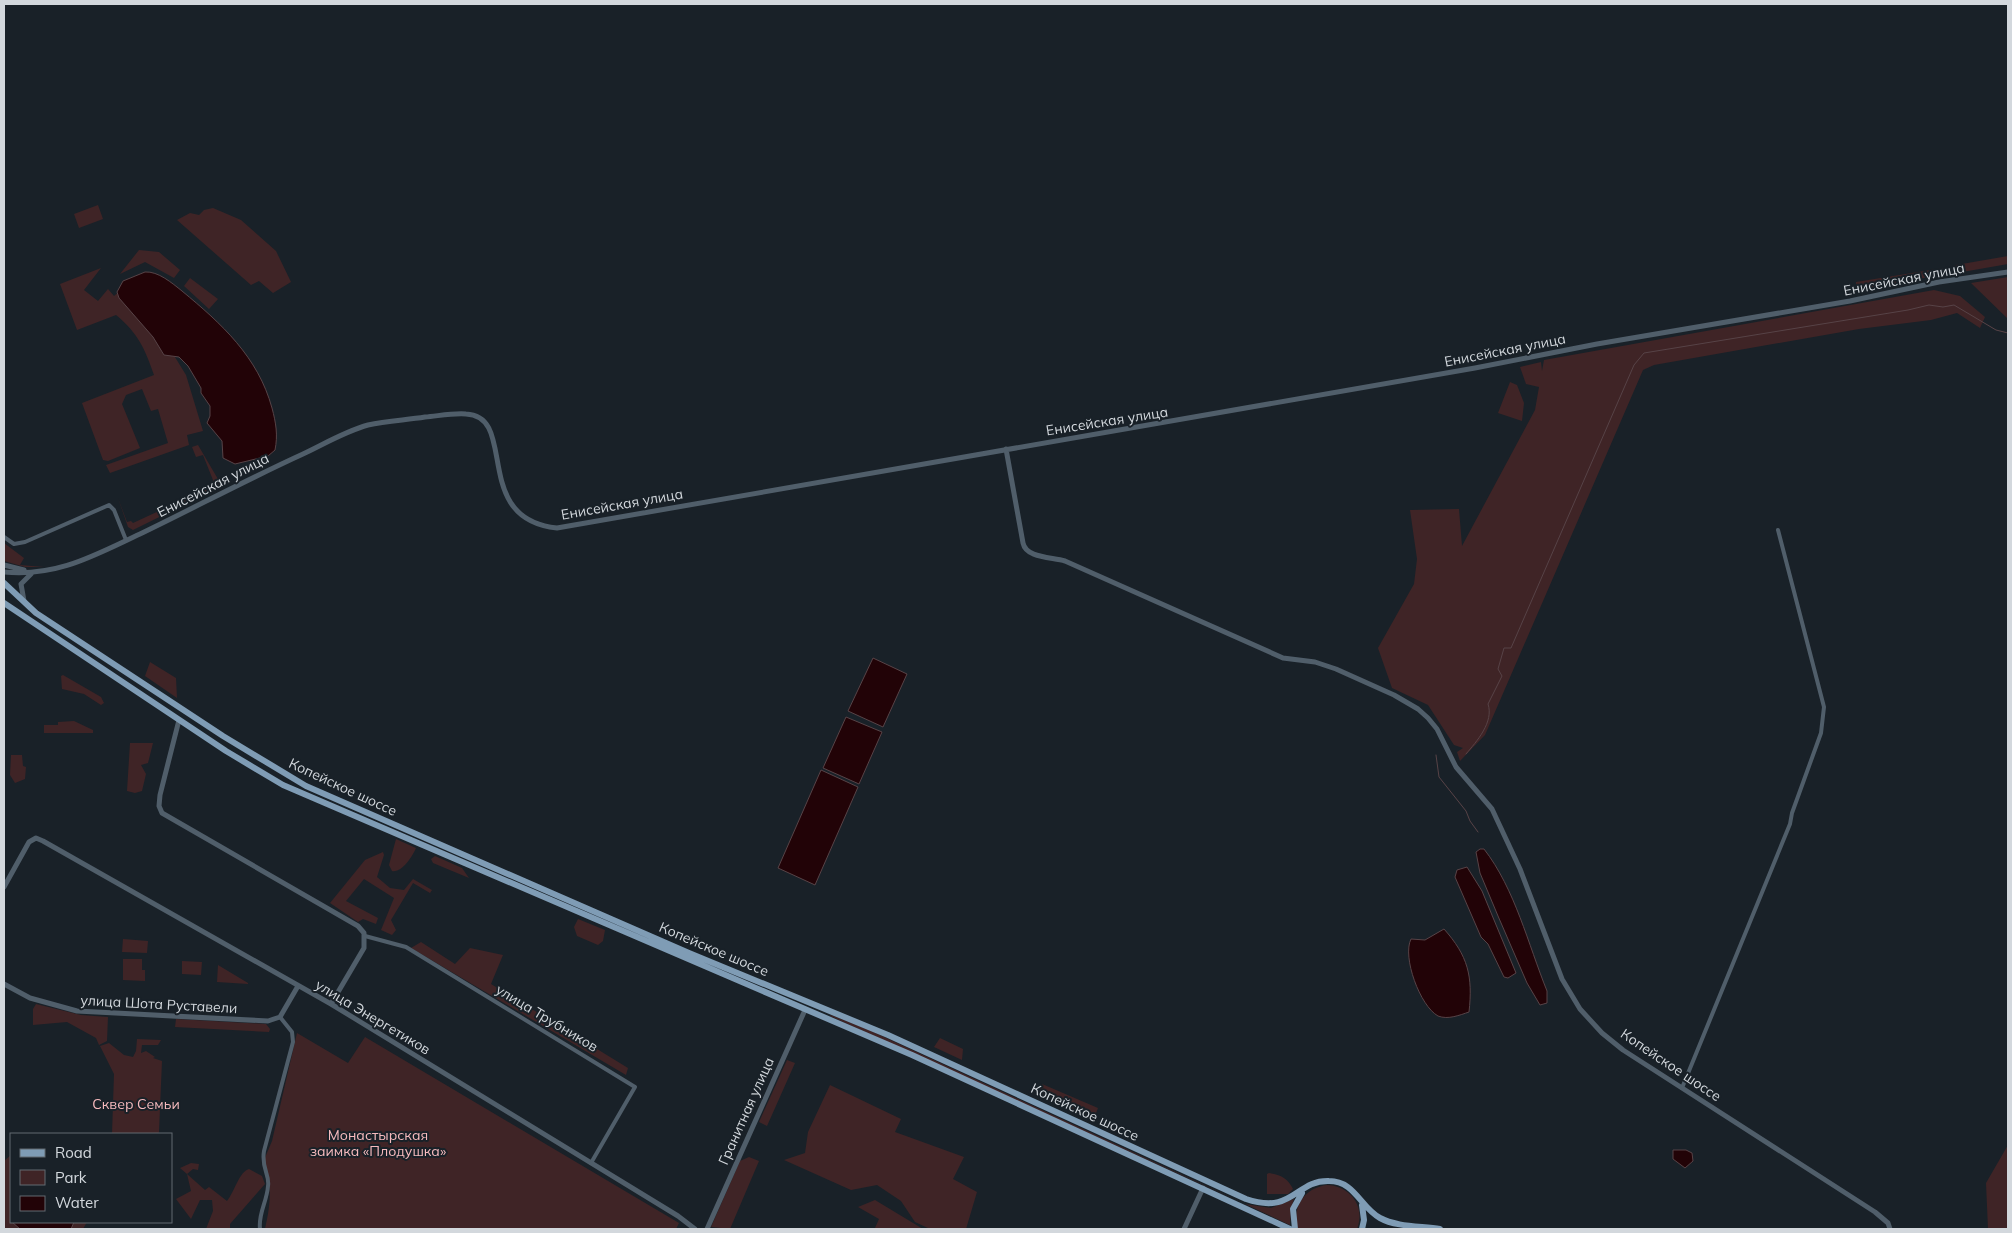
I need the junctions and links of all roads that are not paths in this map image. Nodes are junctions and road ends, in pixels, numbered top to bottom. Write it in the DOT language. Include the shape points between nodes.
graph roads {
  1 [pos="2008,272"];
  2 [pos="1006,449"];
  3 [pos="1778,530"];
  4 [pos="4,537"];
  5 [pos="126,540"];
  6 [pos="4,565"];
  7 [pos="4,572"];
  8 [pos="42,572"];
  9 [pos="32,573"];
  10 [pos="4,583"];
  11 [pos="4,603"];
  12 [pos="25,604"];
  13 [pos="182,709"];
  14 [pos="180,720"];
  15 [pos="4,887"];
  16 [pos="540,888"];
  17 [pos="537,895"];
  18 [pos="566,898"];
  19 [pos="562,906"];
  20 [pos="366,936"];
  21 [pos="4,984"];
  22 [pos="298,986"];
  23 [pos="809,1002"];
  24 [pos="331,1004"];
  25 [pos="805,1010"];
  26 [pos="280,1017"];
  27 [pos="1682,1088"];
  28 [pos="591,1163"];
  29 [pos="1308,1187"];
  30 [pos="1203,1188"];
  31 [pos="1362,1204"];
  32 [pos="260,1229"];
  33 [pos="695,1229"];
  34 [pos="707,1229"];
  35 [pos="1184,1229"];
  36 [pos="1290,1229"];
  37 [pos="1295,1229"];
  38 [pos="1362,1229"];
  39 [pos="1440,1229"];
  40 [pos="1890,1229"];
  1 -- 2 [label="street, Енисейская улица"];
  2 -- 5 [label="street, Енисейская улица" via="556,528 528,521 514,509 503,488 490,428 484,420 467,414 453,414 389,421 348,432"];
  2 -- 27 [label="street, Копейское шоссе" via="1022,543 1030,553 1064,561 1283,658 1326,665 1418,709 1437,729 1456,767 1492,809 1562,979 1580,1009 1622,1050"];
  3 -- 27 [label="street" via="1824,707 1821,733 1790,824"];
  4 -- 5 [label="street" via="14,544 25,542 109,504"];
  5 -- 8 [label="street, Енисейская улица" via="62,568"];
  6 -- 8 [label="street, Енисейская улица"];
  7 -- 9 [label="street, Енисейская улица"];
  8 -- 9 [label="street, Енисейская улица"];
  9 -- 12 [label="street" via="21,584"];
  10 -- 12 [label="main road, Копейское шоссе"];
  11 -- 14 [label="main road, Копейское шоссе"];
  12 -- 13 [label="main road, Копейское шоссе"];
  13 -- 14 [label="main road, улица Трубников"];
  13 -- 16 [label="main road, Копейское шоссе" via="306,786"];
  14 -- 17 [label="main road, Копейское шоссе" via="283,785"];
  14 -- 20 [label="street, улица Трубников" via="160,795 162,813 358,926"];
  15 -- 22 [label="street, улица Энергетиков" via="26,845 38,838"];
  16 -- 17 [label="main road"];
  16 -- 18 [label="main road, Копейское шоссе"];
  17 -- 19 [label="main road, Копейское шоссе"];
  18 -- 19 [label="main road"];
  18 -- 23 [label="main road, Копейское шоссе"];
  19 -- 25 [label="main road, Копейское шоссе"];
  20 -- 24 [label="street" via="364,948"];
  20 -- 28 [label="street, улица Трубников" via="406,947 635,1087"];
  21 -- 26 [label="street, улица Шота Руставели" via="30,998 77,1010 268,1021"];
  22 -- 24 [label="street, улица Энергетиков"];
  22 -- 26 [label="street"];
  23 -- 25 [label="main road, Гранитная улица"];
  23 -- 29 [label="main road, Копейское шоссе" via="1246,1199 1274,1204"];
  24 -- 28 [label="street, улица Энергетиков"];
  25 -- 30 [label="main road, Копейское шоссе" via="912,1055"];
  25 -- 34 [label="street, Гранитная улица"];
  26 -- 32 [label="street" via="292,1032 293,1042 264,1151 262,1164 269,1186 259,1215"];
  27 -- 40 [label="street, Копейское шоссе" via="1875,1212"];
  28 -- 33 [label="street, улица Энергетиков"];
  29 -- 31 [label="main road, Копейское шоссе" via="1323,1181 1340,1182 1351,1189"];
  29 -- 37 [label="main road" via="1295,1204 1292,1214"];
  30 -- 35 [label="street"];
  30 -- 36 [label="main road, Копейское шоссе"];
  31 -- 38 [label="main road"];
  31 -- 39 [label="main road, Копейское шоссе" via="1386,1220"];
}
